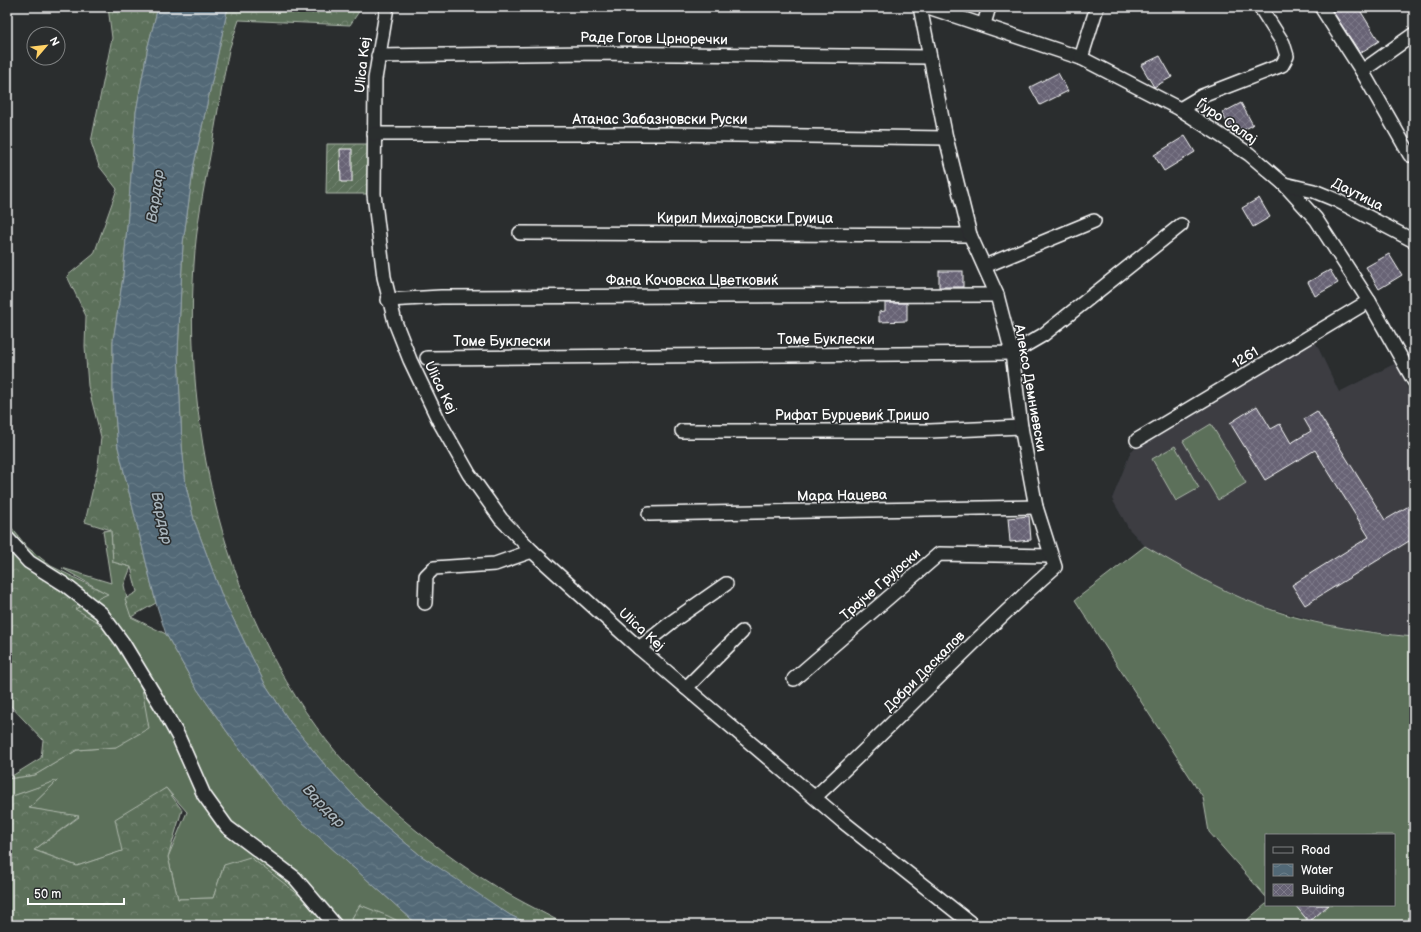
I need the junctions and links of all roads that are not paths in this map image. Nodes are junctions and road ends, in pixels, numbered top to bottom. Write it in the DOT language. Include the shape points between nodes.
graph roads {
  1 [pos="387,7"];
  2 [pos="920,7"];
  3 [pos="928,7"];
  4 [pos="989,7"];
  5 [pos="1097,7"];
  6 [pos="1260,7"];
  7 [pos="1321,7"];
  8 [pos="984,24"];
  9 [pos="1414,34"];
  10 [pos="378,56"];
  11 [pos="929,57"];
  12 [pos="1081,58"];
  13 [pos="1362,71"];
  14 [pos="1180,109"];
  15 [pos="374,134"];
  16 [pos="946,138"];
  17 [pos="1410,155"];
  18 [pos="1284,184"];
  19 [pos="1094,221"];
  20 [pos="1181,225"];
  21 [pos="520,233"];
  22 [pos="970,235"];
  23 [pos="1414,241"];
  24 [pos="985,266"];
  25 [pos="997,295"];
  26 [pos="388,300"];
  27 [pos="1369,301"];
  28 [pos="1012,353"];
  29 [pos="427,358"];
  30 [pos="1414,381"];
  31 [pos="1021,427"];
  32 [pos="682,431"];
  33 [pos="1137,440"];
  34 [pos="1036,507"];
  35 [pos="649,514"];
  36 [pos="7,538"];
  37 [pos="532,551"];
  38 [pos="1053,561"];
  39 [pos="726,584"];
  40 [pos="425,603"];
  41 [pos="742,632"];
  42 [pos="639,648"];
  43 [pos="794,679"];
  44 [pos="686,688"];
  45 [pos="815,797"];
  46 [pos="336,925"];
  47 [pos="973,925"];
  1 -- 10 [label="street, Ulica Kej"];
  2 -- 11 [label="street, Алексо Демниевски"];
  3 -- 8 [label="street, Ѓуро Салај"];
  4 -- 8 [label="street"];
  5 -- 12 [label="street"];
  6 -- 14 [label="street" via="1283,43 1287,56 1282,65 1202,96"];
  7 -- 13 [label="street"];
  8 -- 12 [label="street, Ѓуро Салај"];
  9 -- 13 [label="street"];
  10 -- 11 [label="street, Раде Гогов Црноречки" via="588,53"];
  10 -- 15 [label="street, Ulica Kej"];
  11 -- 16 [label="street, Алексо Демниевски"];
  12 -- 14 [label="street, Ѓуро Салај"];
  13 -- 17 [label="street"];
  14 -- 18 [label="street, Ѓуро Салај" via="1249,154"];
  15 -- 16 [label="street, Атанас Забазновски Руски" via="670,134"];
  15 -- 26 [label="street, Ulica Kej" via="374,194"];
  16 -- 22 [label="street, Алексо Демниевски"];
  18 -- 23 [label="street, Даутица" via="1314,191 1336,200"];
  18 -- 27 [label="street, Ѓуро Салај" via="1316,219"];
  19 -- 24 [label="street"];
  20 -- 28 [label="street" via="1042,335"];
  21 -- 22 [label="street, Кирил Михајловски Груица"];
  22 -- 24 [label="street, Алексо Демниевски"];
  24 -- 25 [label="street, Алексо Демниевски"];
  25 -- 26 [label="street, Фана Кочовска Цветковиќ" via="441,297"];
  25 -- 28 [label="street, Алексо Демниевски"];
  26 -- 37 [label="street, Ulica Kej" via="425,393 469,474 502,518"];
  27 -- 30 [label="street, Ѓуро Салај"];
  27 -- 33 [label="street, 1261"];
  28 -- 29 [label="street, Томе Буклески"];
  28 -- 31 [label="street, Алексо Демниевски"];
  31 -- 32 [label="street, Рифат Бурџевиќ Тришо" via="930,431"];
  31 -- 34 [label="street, Алексо Демниевски"];
  34 -- 35 [label="street, Мара Нацева"];
  34 -- 38 [label="street, Алексо Демниевски"];
  36 -- 46 [label="street" via="29,562 64,584 101,613 123,643 163,709 204,795 227,827 295,878"];
  37 -- 40 [label="street" via="495,564 434,568 426,576"];
  37 -- 42 [label="street, Ulica Kej"];
  38 -- 43 [label="street, Трајче Грујоски" via="939,554"];
  38 -- 45 [label="street, Добри Даскалов" via="865,752"];
  39 -- 42 [label="street"];
  41 -- 44 [label="street"];
  42 -- 44 [label="street, Ulica Kej"];
  44 -- 45 [label="street, Ulica Kej"];
  45 -- 47 [label="street, Ulica Kej"];
}
